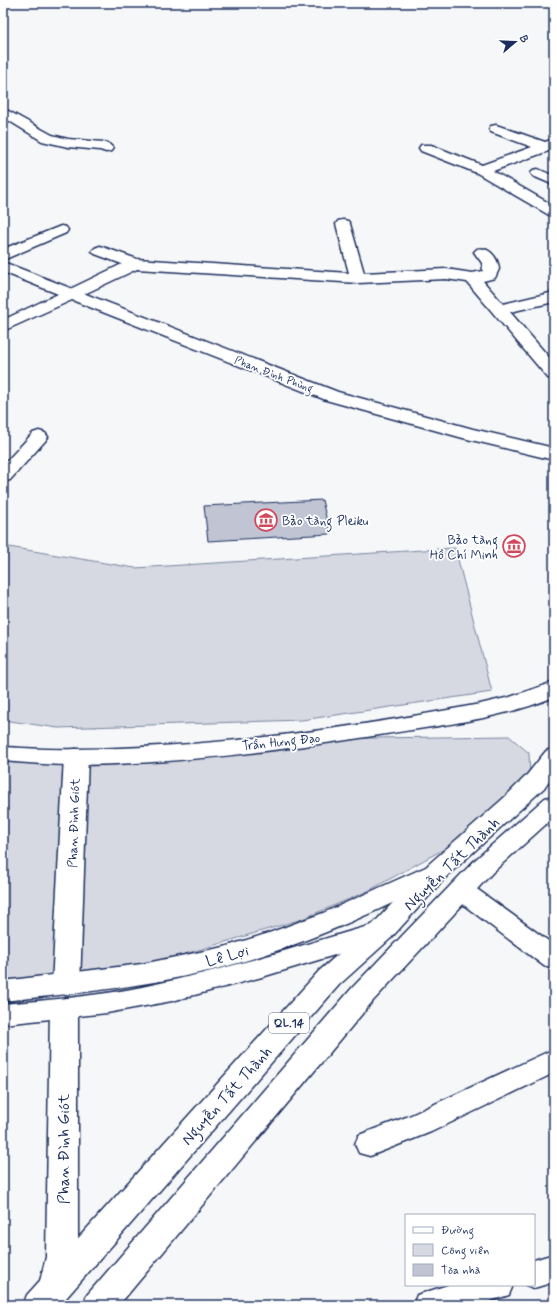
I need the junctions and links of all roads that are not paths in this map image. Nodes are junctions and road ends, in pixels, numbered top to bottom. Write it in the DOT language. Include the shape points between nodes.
graph roads {
  1 [pos="3,112"];
  2 [pos="496,129"];
  3 [pos="550,145"];
  4 [pos="106,148"];
  5 [pos="426,148"];
  6 [pos="482,170"];
  7 [pos="538,173"];
  8 [pos="554,182"];
  9 [pos="554,212"];
  10 [pos="343,224"];
  11 [pos="61,230"];
  12 [pos="100,251"];
  13 [pos="482,252"];
  14 [pos="3,255"];
  15 [pos="135,264"];
  16 [pos="3,267"];
  17 [pos="358,278"];
  18 [pos="472,278"];
  19 [pos="72,294"];
  20 [pos="554,297"];
  21 [pos="500,310"];
  22 [pos="3,326"];
  23 [pos="554,374"];
  24 [pos="39,437"];
  25 [pos="554,454"];
  26 [pos="3,476"];
  27 [pos="554,689"];
  28 [pos="3,754"];
  29 [pos="554,756"];
  30 [pos="76,757"];
  31 [pos="554,804"];
  32 [pos="438,870"];
  33 [pos="452,900"];
  34 [pos="382,931"];
  35 [pos="554,959"];
  36 [pos="3,991"];
  37 [pos="65,997"];
  38 [pos="3,1014"];
  39 [pos="554,1060"];
  40 [pos="370,1144"];
  41 [pos="554,1268"];
  42 [pos="535,1274"];
  43 [pos="494,1286"];
  44 [pos="46,1297"];
  45 [pos="99,1305"];
  46 [pos="429,1305"];
  1 -- 4 [label="street" via="47,138"];
  2 -- 3 [label="street"];
  3 -- 6 [label="street"];
  5 -- 6 [label="street"];
  6 -- 9 [label="street"];
  7 -- 8 [label="street"];
  10 -- 17 [label="street"];
  11 -- 14 [label="street"];
  12 -- 15 [label="street"];
  13 -- 18 [label="street" via="492,271 489,275"];
  15 -- 17 [label="street"];
  15 -- 19 [label="street"];
  16 -- 19 [label="street, Phan Đình Phùng"];
  17 -- 18 [label="street" via="446,274"];
  18 -- 21 [label="street"];
  19 -- 22 [label="street"];
  19 -- 25 [label="street, Phan Đình Phùng" via="332,396"];
  20 -- 21 [label="street"];
  21 -- 23 [label="street"];
  24 -- 26 [label="street"];
  27 -- 30 [label="street, Trần Hưng Đạo" via="538,696 485,710 306,739"];
  28 -- 30 [label="street, Trần Hưng Đạo"];
  29 -- 32 [label="street, Nguyễn Tất Thành / QL.14" via="535,782 515,802"];
  30 -- 37 [label="street, Phan Đình Giót"];
  31 -- 33 [label="street, Nguyễn Tất Thành / QL.14" via="484,866"];
  32 -- 34 [label="street, Nguyễn Tất Thành / QL.14"];
  32 -- 37 [label="street, Lê Lợi" via="397,891 308,929 225,957"];
  33 -- 34 [label="street"];
  33 -- 35 [label="street"];
  33 -- 45 [label="street, Nguyễn Tất Thành / QL.14" via="362,995"];
  34 -- 37 [label="street" via="189,987 140,998"];
  34 -- 44 [label="street, Nguyễn Tất Thành / QL.14" via="329,978"];
  36 -- 37 [label="street, Lê Lợi"];
  37 -- 38 [label="street"];
  37 -- 44 [label="street, Phan Đình Giót" via="62,1257"];
  39 -- 40 [label="street" via="420,1124"];
  41 -- 42 [label="street"];
  43 -- 46 [label="street"];
}
